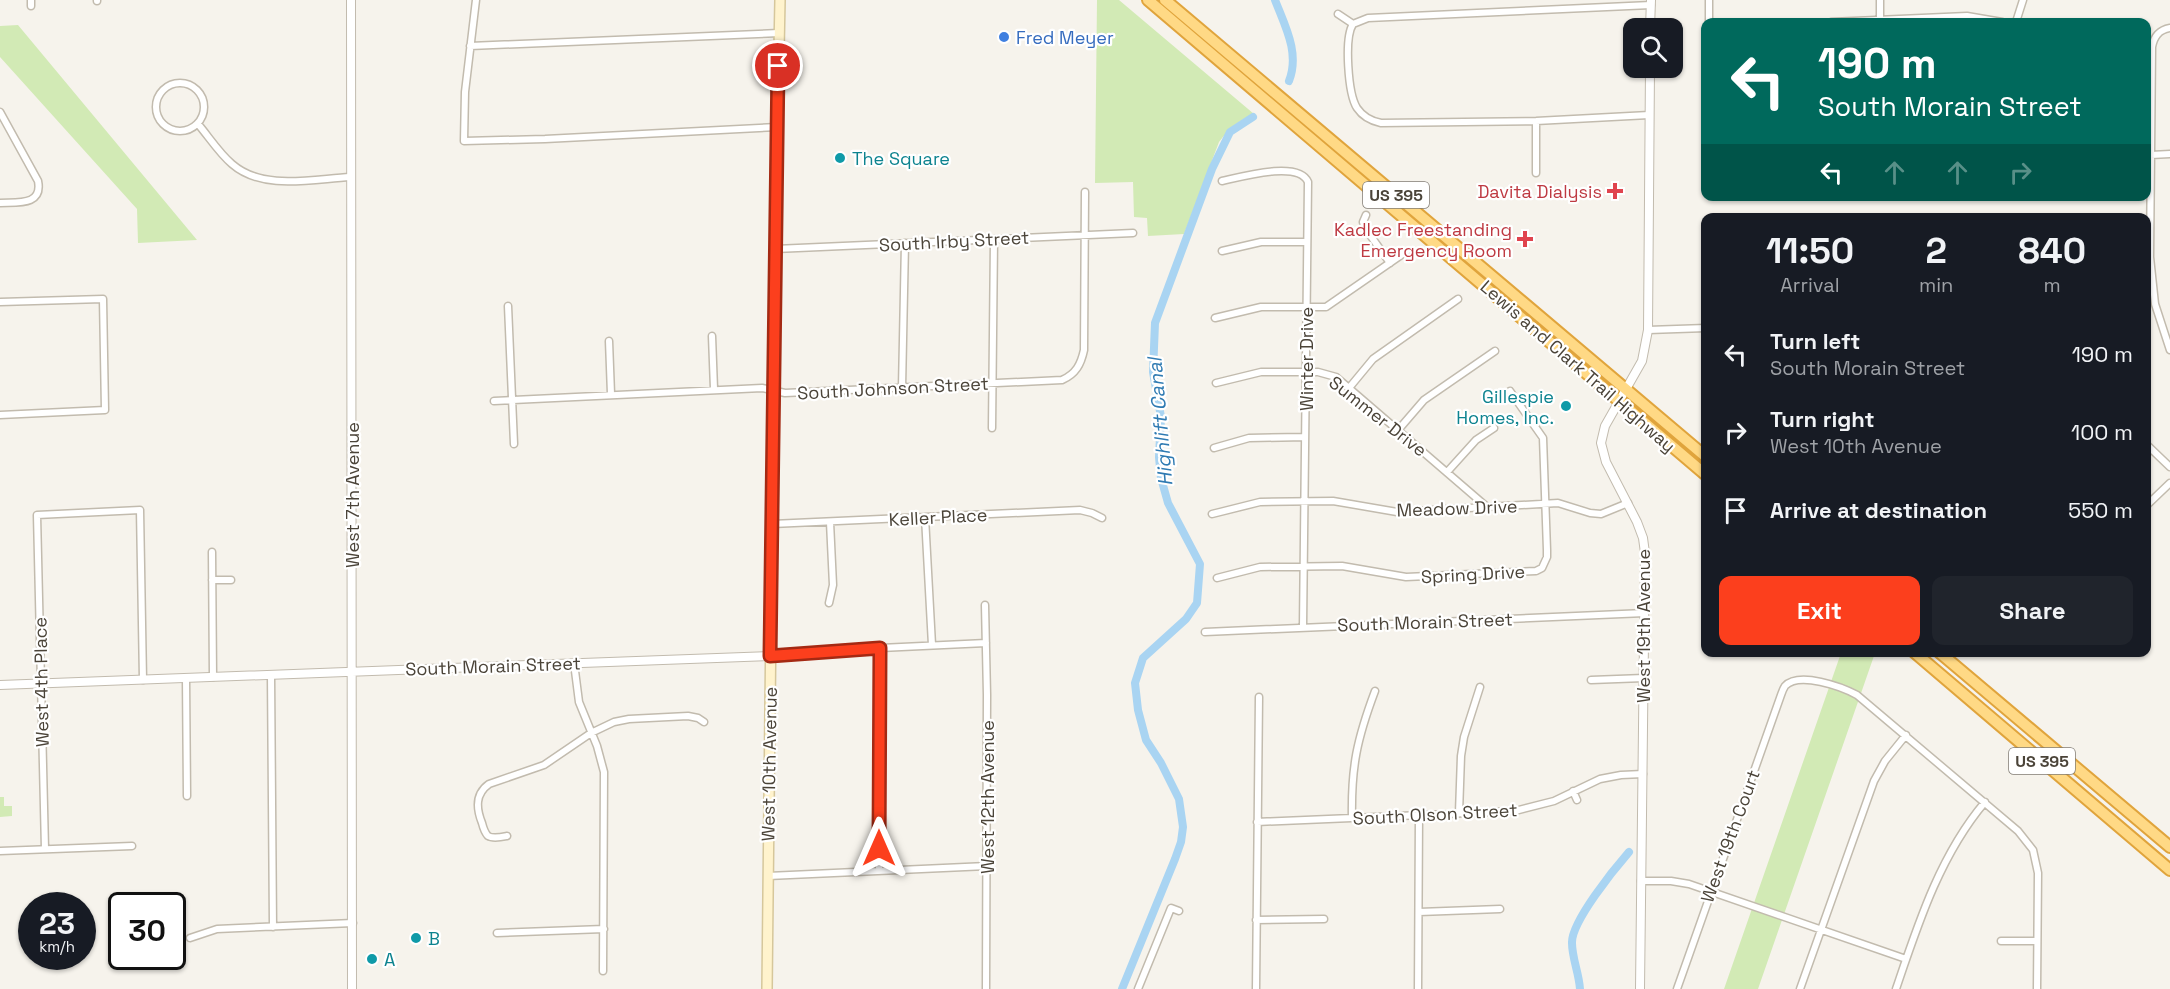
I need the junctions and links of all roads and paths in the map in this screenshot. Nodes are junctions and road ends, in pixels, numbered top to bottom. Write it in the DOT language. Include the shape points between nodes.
graph roads {
  1 [pos="351,0"];
  2 [pos="476,0"];
  3 [pos="780,0"];
  4 [pos="1148,0"];
  5 [pos="1165,0"];
  6 [pos="1709,0"];
  7 [pos="1880,0"];
  8 [pos="2023,0"];
  9 [pos="1651,3"];
  10 [pos="1338,14"];
  11 [pos="1650,18"];
  12 [pos="1709,18"];
  13 [pos="1880,18"];
  14 [pos="1924,18"];
  15 [pos="1979,18"];
  16 [pos="2017,18"];
  17 [pos="1353,24"];
  18 [pos="2170,28"];
  19 [pos="779,33"];
  20 [pos="470,46"];
  21 [pos="1650,78"];
  22 [pos="0,112"];
  23 [pos="1649,115"];
  24 [pos="1536,121"];
  25 [pos="198,124"];
  26 [pos="777,128"];
  27 [pos="2170,154"];
  28 [pos="2151,155"];
  29 [pos="1536,173"];
  30 [pos="350,177"];
  31 [pos="1222,181"];
  32 [pos="1085,192"];
  33 [pos="0,203"];
  34 [pos="1366,215"];
  35 [pos="1133,233"];
  36 [pos="1085,236"];
  37 [pos="993,240"];
  38 [pos="1306,242"];
  39 [pos="905,243"];
  40 [pos="775,249"];
  41 [pos="1222,251"];
  42 [pos="1407,251"];
  43 [pos="1390,263"];
  44 [pos="1458,299"];
  45 [pos="0,302"];
  46 [pos="508,306"];
  47 [pos="1306,307"];
  48 [pos="1215,318"];
  49 [pos="1701,328"];
  50 [pos="1648,330"];
  51 [pos="712,336"];
  52 [pos="609,342"];
  53 [pos="2170,350"];
  54 [pos="1495,351"];
  55 [pos="1305,372"];
  56 [pos="993,383"];
  57 [pos="1216,383"];
  58 [pos="902,388"];
  59 [pos="1349,388"];
  60 [pos="714,389"];
  61 [pos="1628,389"];
  62 [pos="773,390"];
  63 [pos="1510,392"];
  64 [pos="611,394"];
  65 [pos="512,400"];
  66 [pos="494,401"];
  67 [pos="1620,402"];
  68 [pos="0,415"];
  69 [pos="992,428"];
  70 [pos="1494,428"];
  71 [pos="1399,429"];
  72 [pos="1305,437"];
  73 [pos="514,444"];
  74 [pos="1214,448"];
  75 [pos="2151,449"];
  76 [pos="1701,453"];
  77 [pos="2170,466"];
  78 [pos="1448,471"];
  79 [pos="1701,471"];
  80 [pos="2170,483"];
  81 [pos="2151,501"];
  82 [pos="1305,502"];
  83 [pos="1546,503"];
  84 [pos="1628,503"];
  85 [pos="1487,507"];
  86 [pos="1212,513"];
  87 [pos="925,517"];
  88 [pos="1102,518"];
  89 [pos="830,522"];
  90 [pos="772,524"];
  91 [pos="212,552"];
  92 [pos="1304,567"];
  93 [pos="1217,578"];
  94 [pos="231,579"];
  95 [pos="212,580"];
  96 [pos="829,603"];
  97 [pos="985,605"];
  98 [pos="1645,613"];
  99 [pos="1303,627"];
  100 [pos="1205,632"];
  101 [pos="986,643"];
  102 [pos="932,645"];
  103 [pos="880,648"];
  104 [pos="770,656"];
  105 [pos="1920,657"];
  106 [pos="1945,657"];
  107 [pos="574,663"];
  108 [pos="353,672"];
  109 [pos="271,675"];
  110 [pos="213,677"];
  111 [pos="186,678"];
  112 [pos="1644,678"];
  113 [pos="144,680"];
  114 [pos="1592,680"];
  115 [pos="41,684"];
  116 [pos="0,685"];
  117 [pos="1480,687"];
  118 [pos="1375,691"];
  119 [pos="1259,697"];
  120 [pos="704,722"];
  121 [pos="591,733"];
  122 [pos="1906,735"];
  123 [pos="1643,774"];
  124 [pos="1573,791"];
  125 [pos="187,796"];
  126 [pos="1577,800"];
  127 [pos="1985,802"];
  128 [pos="1460,813"];
  129 [pos="1419,815"];
  130 [pos="1352,818"];
  131 [pos="1257,822"];
  132 [pos="507,836"];
  133 [pos="132,846"];
  134 [pos="2170,847"];
  135 [pos="45,849"];
  136 [pos="0,851"];
  137 [pos="987,866"];
  138 [pos="2170,870"];
  139 [pos="879,871"];
  140 [pos="768,876"];
  141 [pos="1641,880"];
  142 [pos="1711,892"];
  143 [pos="1500,909"];
  144 [pos="1179,911"];
  145 [pos="1419,912"];
  146 [pos="1324,919"];
  147 [pos="1256,920"];
  148 [pos="353,923"];
  149 [pos="273,927"];
  150 [pos="604,929"];
  151 [pos="1820,929"];
  152 [pos="497,933"];
  153 [pos="190,938"];
  154 [pos="2001,941"];
  155 [pos="2037,941"];
  156 [pos="1906,959"];
  157 [pos="603,971"];
  158 [pos="352,989"];
  159 [pos="767,989"];
  160 [pos="986,989"];
  161 [pos="1138,989"];
  162 [pos="1256,989"];
  163 [pos="1418,989"];
  164 [pos="1640,989"];
  165 [pos="1677,989"];
  166 [pos="1800,989"];
  167 [pos="1896,989"];
  168 [pos="2037,989"];
  1 -- 30 [label="street, West 7th Avenue"];
  2 -- 20 [label="street"];
  3 -- 19 [label="main road, West 10th Avenue"];
  4 -- 67 [label="highway, Lewis and Clark Trail Highway / US 395"];
  5 -- 61 [label="highway, Lewis and Clark Trail Highway / US 395"];
  6 -- 12 [label="street"];
  7 -- 13 [label="street"];
  8 -- 16 [label="street"];
  9 -- 11 [label="street"];
  9 -- 17 [label="street" via="1368,18"];
  10 -- 17 [label="street"];
  14 -- 15 [label="street"];
  17 -- 24 [label="street" via="1348,36 1350,82 1358,110 1371,121"];
  18 -- 28 [label="street" via="2158,32 2152,46"];
  19 -- 20 [label="street"];
  19 -- 26 [label="main road, West 10th Avenue"];
  20 -- 26 [label="street" via="464,141"];
  21 -- 23 [label="street, West 19th Avenue"];
  22 -- 33 [label="street" via="38,181 38,195 25,202"];
  23 -- 24 [label="street"];
  23 -- 50 [label="street, West 19th Avenue"];
  24 -- 29 [label="street"];
  25 -- 25 [label="street" via="204,109 194,87 178,83 163,90 156,104 163,125 177,132"];
  25 -- 30 [label="street" via="231,163 258,178 279,181"];
  26 -- 40 [label="main road, West 10th Avenue"];
  27 -- 28 [label="street"];
  28 -- 53 [label="street" via="2151,276 2159,320"];
  30 -- 108 [label="street, West 7th Avenue"];
  31 -- 38 [label="street, Winter Drive" via="1259,172 1301,174 1308,182"];
  32 -- 36 [label="street"];
  34 -- 43 [label="street" via="1365,228"];
  35 -- 36 [label="street, South Irby Street"];
  36 -- 37 [label="street, South Irby Street"];
  36 -- 56 [label="street, South Johnson Street" via="1084,350 1075,372 1062,380"];
  37 -- 39 [label="street, South Irby Street"];
  37 -- 56 [label="street"];
  38 -- 41 [label="street" via="1262,242"];
  38 -- 47 [label="street, Winter Drive"];
  39 -- 40 [label="street, South Irby Street"];
  39 -- 58 [label="street"];
  40 -- 62 [label="main road, West 10th Avenue"];
  42 -- 43 [label="street"];
  43 -- 47 [label="street" via="1326,307"];
  44 -- 59 [label="street" via="1373,359"];
  45 -- 68 [label="street" via="103,299 105,410"];
  46 -- 65 [label="street"];
  47 -- 48 [label="street" via="1261,307"];
  47 -- 55 [label="street, Winter Drive"];
  49 -- 50 [label="street"];
  50 -- 61 [label="street, West 19th Avenue" via="1642,361"];
  51 -- 60 [label="street"];
  52 -- 64 [label="street"];
  54 -- 71 [label="street" via="1425,400"];
  55 -- 57 [label="street, Summer Drive" via="1261,372"];
  55 -- 59 [label="street, Summer Drive" via="1328,374"];
  55 -- 72 [label="street, Winter Drive"];
  56 -- 58 [label="street, South Johnson Street"];
  56 -- 69 [label="street"];
  58 -- 62 [label="street, South Johnson Street" via="785,393"];
  59 -- 71 [label="street, Summer Drive"];
  60 -- 62 [label="street, South Johnson Street"];
  60 -- 64 [label="street, South Johnson Street"];
  61 -- 67 [label="street, West 19th Avenue"];
  61 -- 76 [label="highway, Lewis and Clark Trail Highway / US 395"];
  62 -- 90 [label="main road, West 10th Avenue"];
  63 -- 83 [label="street, Spring Drive" via="1543,438"];
  64 -- 65 [label="street, South Johnson Street"];
  65 -- 66 [label="street, South Johnson Street"];
  65 -- 73 [label="street"];
  67 -- 79 [label="highway, Lewis and Clark Trail Highway / US 395"];
  67 -- 84 [label="street, West 19th Avenue" via="1605,426 1601,443 1606,462"];
  70 -- 78 [label="street" via="1476,440"];
  71 -- 78 [label="street, Summer Drive"];
  72 -- 74 [label="street" via="1249,438"];
  72 -- 82 [label="street, Winter Drive"];
  75 -- 77 [label="street"];
  78 -- 85 [label="street, Summer Drive"];
  80 -- 81 [label="street"];
  82 -- 85 [label="street, Meadow Drive" via="1333,501 1397,512"];
  82 -- 86 [label="street, Meadow Drive" via="1260,502"];
  82 -- 92 [label="street, Winter Drive"];
  83 -- 84 [label="street, Meadow Drive" via="1601,514"];
  83 -- 85 [label="street, Meadow Drive"];
  83 -- 92 [label="street, Spring Drive" via="1547,557 1542,568 1536,570 1406,578 1349,567"];
  84 -- 98 [label="street, West 19th Avenue" via="1643,538"];
  87 -- 88 [label="street, Keller Place" via="1080,510"];
  87 -- 89 [label="street, Keller Place"];
  87 -- 102 [label="street"];
  89 -- 90 [label="street, Keller Place"];
  89 -- 96 [label="street" via="833,585"];
  90 -- 104 [label="main road, West 10th Avenue"];
  91 -- 95 [label="street"];
  92 -- 93 [label="street, Spring Drive" via="1260,567"];
  92 -- 99 [label="street, Winter Drive"];
  94 -- 95 [label="street"];
  95 -- 110 [label="street"];
  97 -- 101 [label="street, West 12th Avenue"];
  98 -- 99 [label="street, South Morain Street"];
  98 -- 112 [label="street, West 19th Avenue"];
  99 -- 100 [label="street, South Morain Street"];
  101 -- 102 [label="street, South Morain Street"];
  101 -- 137 [label="street, West 12th Avenue"];
  102 -- 103 [label="street, South Morain Street"];
  103 -- 104 [label="street, South Morain Street"];
  103 -- 139 [label="street"];
  104 -- 107 [label="street, South Morain Street"];
  104 -- 140 [label="main road, West 10th Avenue"];
  105 -- 138 [label="highway, US 395"];
  106 -- 134 [label="highway, US 395"];
  107 -- 108 [label="street, South Morain Street"];
  107 -- 121 [label="street" via="579,702"];
  108 -- 109 [label="street, South Morain Street"];
  108 -- 148 [label="street, West 7th Avenue"];
  109 -- 110 [label="street, South Morain Street"];
  109 -- 149 [label="street"];
  110 -- 111 [label="street, South Morain Street"];
  111 -- 113 [label="street, South Morain Street"];
  111 -- 125 [label="street"];
  112 -- 114 [label="street"];
  112 -- 123 [label="street, West 19th Avenue"];
  113 -- 115 [label="street, South Morain Street"];
  113 -- 115 [label="street, West 4th Place" via="140,510 37,515"];
  115 -- 116 [label="street, South Morain Street"];
  115 -- 135 [label="street, West 4th Place"];
  117 -- 128 [label="street" via="1464,737"];
  118 -- 130 [label="street" via="1357,744"];
  119 -- 131 [label="street"];
  120 -- 121 [label="street" via="688,716 629,719"];
  121 -- 132 [label="street" via="544,765 484,788 477,807 485,831 491,837"];
  121 -- 150 [label="street" via="604,772"];
  122 -- 127 [label="street"];
  122 -- 142 [label="street, West 19th Court" via="1857,694 1842,687 1804,681 1786,685"];
  122 -- 151 [label="street" via="1877,774"];
  123 -- 124 [label="street, South Olson Street" via="1610,776"];
  123 -- 141 [label="street, West 19th Avenue"];
  124 -- 126 [label="street"];
  124 -- 128 [label="street, South Olson Street" via="1530,808"];
  127 -- 155 [label="street" via="2019,831 2032,850 2038,873"];
  127 -- 156 [label="street" via="1959,838 1921,916"];
  128 -- 129 [label="street, South Olson Street"];
  129 -- 130 [label="street, South Olson Street"];
  129 -- 145 [label="street"];
  130 -- 131 [label="street, South Olson Street"];
  131 -- 147 [label="street"];
  133 -- 135 [label="street"];
  135 -- 136 [label="street"];
  137 -- 139 [label="street"];
  137 -- 160 [label="street, West 12th Avenue"];
  139 -- 140 [label="street"];
  140 -- 159 [label="main road, West 10th Avenue"];
  141 -- 142 [label="street" via="1680,882"];
  141 -- 164 [label="street, West 19th Avenue"];
  142 -- 151 [label="street"];
  142 -- 165 [label="street, West 19th Court"];
  143 -- 145 [label="street"];
  144 -- 161 [label="street" via="1171,908"];
  145 -- 163 [label="street"];
  146 -- 147 [label="street"];
  147 -- 162 [label="street"];
  148 -- 149 [label="street"];
  148 -- 158 [label="street, West 7th Avenue"];
  149 -- 153 [label="street" via="218,929"];
  150 -- 152 [label="street"];
  150 -- 157 [label="street"];
  151 -- 156 [label="street"];
  151 -- 166 [label="street"];
  154 -- 155 [label="street"];
  155 -- 168 [label="street"];
  156 -- 167 [label="street"];
}
